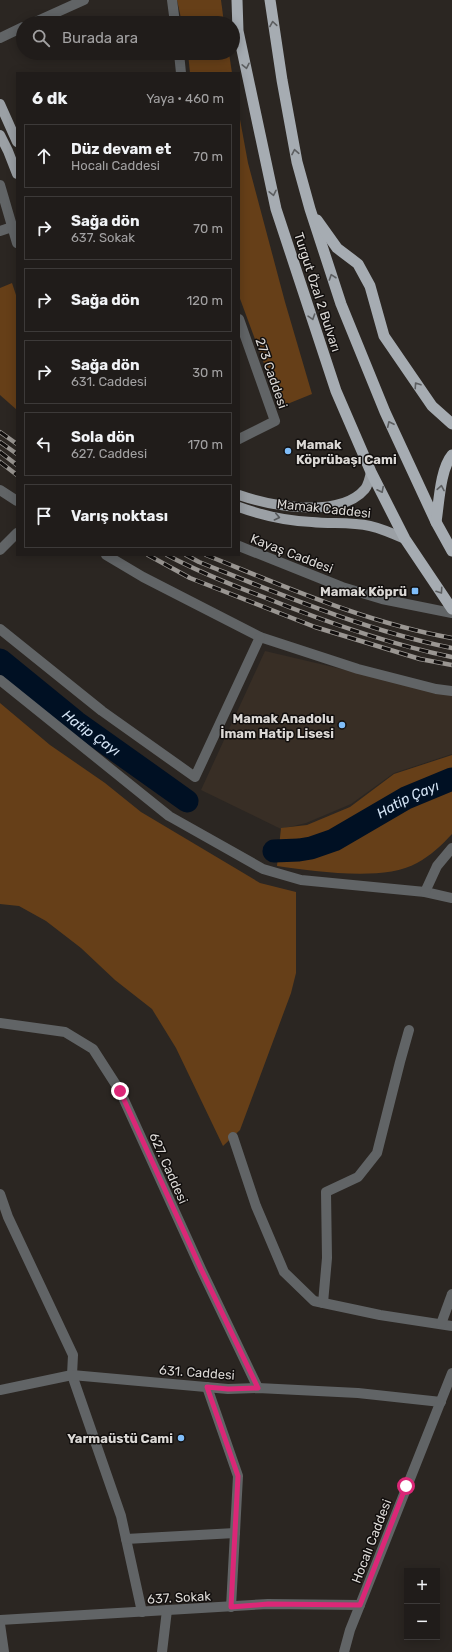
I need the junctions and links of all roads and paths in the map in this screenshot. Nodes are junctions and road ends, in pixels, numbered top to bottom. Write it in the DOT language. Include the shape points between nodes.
graph roads {
  1 [pos="84,0"];
  2 [pos="172,0"];
  3 [pos="237,0"];
  4 [pos="270,0"];
  5 [pos="49,16"];
  6 [pos="174,16"];
  7 [pos="238,16"];
  8 [pos="16,30"];
  9 [pos="0,38"];
  10 [pos="240,40"];
  11 [pos="180,60"];
  12 [pos="181,72"];
  13 [pos="0,104"];
  14 [pos="0,135"];
  15 [pos="16,140"];
  16 [pos="16,171"];
  17 [pos="0,185"];
  18 [pos="310,210"];
  19 [pos="12,227"];
  20 [pos="0,231"];
  21 [pos="16,240"];
  22 [pos="240,322"];
  23 [pos="452,424"];
  24 [pos="240,438"];
  25 [pos="452,455"];
  26 [pos="371,472"];
  27 [pos="0,490"];
  28 [pos="240,495"];
  29 [pos="16,500"];
  30 [pos="240,507"];
  31 [pos="436,522"];
  32 [pos="16,534"];
  33 [pos="405,539"];
  34 [pos="240,546"];
  35 [pos="0,550"];
  36 [pos="452,551"];
  37 [pos="108,556"];
  38 [pos="452,609"];
  39 [pos="452,613"];
  40 [pos="0,629"];
  41 [pos="260,637"];
  42 [pos="0,680"];
  43 [pos="452,691"];
  44 [pos="452,848"];
  45 [pos="425,892"];
  46 [pos="452,898"];
  47 [pos="0,1023"];
  48 [pos="409,1030"];
  49 [pos="233,1137"];
  50 [pos="0,1194"];
  51 [pos="452,1294"];
  52 [pos="323,1303"];
  53 [pos="441,1324"];
  54 [pos="452,1326"];
  55 [pos="452,1373"];
  56 [pos="72,1375"];
  57 [pos="207,1387"];
  58 [pos="258,1388"];
  59 [pos="0,1390"];
  60 [pos="441,1402"];
  61 [pos="235,1533"];
  62 [pos="126,1539"];
  63 [pos="360,1605"];
  64 [pos="231,1607"];
  65 [pos="167,1610"];
  66 [pos="142,1612"];
  67 [pos="0,1620"];
  68 [pos="0,1624"];
  69 [pos="4,1652"];
  70 [pos="162,1652"];
  71 [pos="344,1652"];
  1 -- 5 [label="street"];
  2 -- 6 [label="street"];
  3 -- 7 [label="highway, Turgut Özal 2 Bulvarı, one-way"];
  18 -- 4 [label="highway, Turgut Özal 2 Bulvarı, one-way" via="294,147"];
  8 -- 9 [label="street"];
  10 -- 26 [label="highway, Turgut Özal 2 Bulvarı, one-way" via="276,209 336,391"];
  11 -- 12 [label="street"];
  13 -- 15 [label="main road"];
  14 -- 16 [label="main road"];
  17 -- 19 [label="street"];
  23 -- 18 [label="highway, one-way" via="432,406 384,336 370,286 358,264 337,248"];
  31 -- 18 [label="highway, Turgut Özal 2 Bulvarı, one-way" via="385,412 341,304"];
  19 -- 20 [label="street"];
  19 -- 21 [label="street"];
  22 -- 24 [label="street, 273 Caddesi" via="275,421"];
  31 -- 25 [label="highway, one-way" via="443,477"];
  26 -- 28 [label="main road, Mamak Caddesi" via="366,488 352,500 334,505 291,507"];
  26 -- 33 [label="highway, Turgut Özal 2 Bulvarı, one-way"];
  27 -- 29 [label="street"];
  30 -- 33 [label="main road, Mamak Caddesi, one-way" via="288,519 370,526"];
  31 -- 36 [label="highway, Turgut Özal 2 Bulvarı"];
  32 -- 35 [label="street"];
  33 -- 38 [label="highway, Turgut Özal 2 Bulvarı, one-way"];
  34 -- 39 [label="street, Kayaş Caddesi" via="382,599"];
  37 -- 41 [label="street"];
  40 -- 41 [label="street" via="102,711 195,777"];
  41 -- 43 [label="street" via="358,669"];
  42 -- 45 [label="street" via="169,816 263,869 301,880"];
  44 -- 45 [label="street" via="437,866"];
  45 -- 46 [label="street"];
  47 -- 58 [label="street, 627. Caddesi" via="65,1032 93,1049 120,1091"];
  48 -- 52 [label="street" via="378,1153 358,1177 326,1192 327,1258"];
  49 -- 52 [label="street" via="256,1206 284,1272 314,1301"];
  50 -- 56 [label="street" via="8,1217 73,1355"];
  51 -- 53 [label="street"];
  52 -- 53 [label="street"];
  53 -- 54 [label="street"];
  55 -- 60 [label="street, Hocalı Caddesi"];
  56 -- 57 [label="street, 631. Caddesi"];
  56 -- 59 [label="street, 631. Caddesi"];
  56 -- 62 [label="street" via="121,1516"];
  57 -- 58 [label="street, 631. Caddesi"];
  57 -- 61 [label="street" via="238,1476"];
  58 -- 60 [label="street, 631. Caddesi"];
  60 -- 63 [label="street, Hocalı Caddesi"];
  61 -- 62 [label="street"];
  61 -- 64 [label="street"];
  62 -- 66 [label="street"];
  63 -- 64 [label="street, 637. Sokak" via="268,1604"];
  63 -- 71 [label="street, Hocalı Caddesi"];
  64 -- 65 [label="street, 637. Sokak"];
  65 -- 66 [label="street, 637. Sokak"];
  65 -- 70 [label="street"];
  66 -- 67 [label="street, 637. Sokak"];
  68 -- 69 [label="street"];
}
